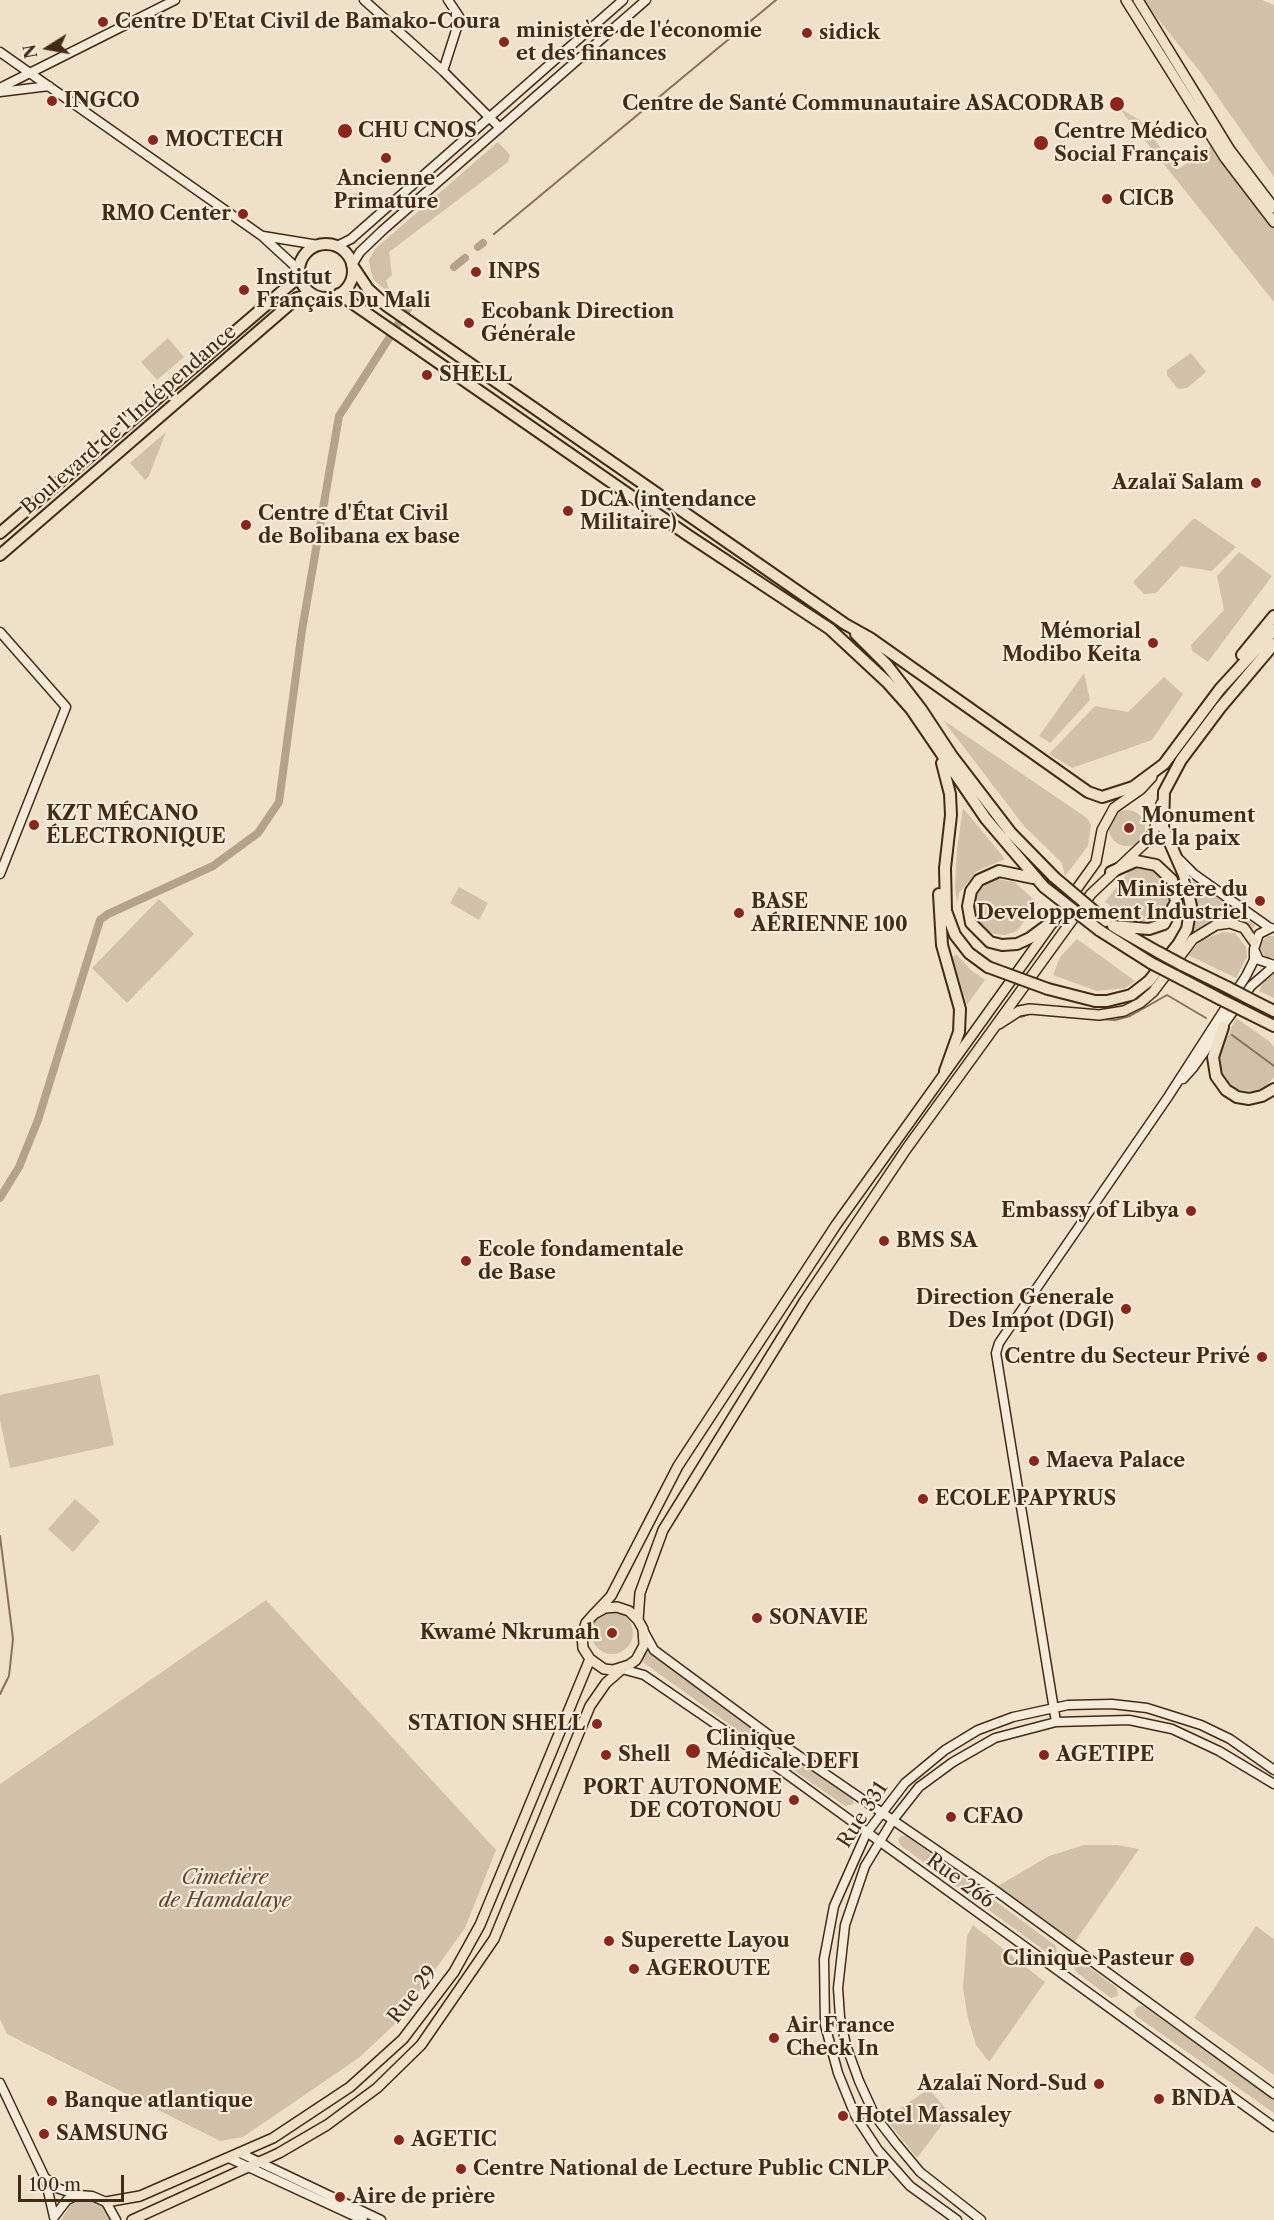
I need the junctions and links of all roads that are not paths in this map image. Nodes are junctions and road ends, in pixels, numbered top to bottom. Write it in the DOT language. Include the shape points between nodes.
graph roads {
  1 [pos="175,0"];
  2 [pos="364,0"];
  3 [pos="448,0"];
  4 [pos="623,0"];
  5 [pos="646,0"];
  6 [pos="1126,0"];
  7 [pos="1138,0"];
  8 [pos="0,52"];
  9 [pos="444,71"];
  10 [pos="32,74"];
  11 [pos="49,86"];
  12 [pos="0,90"];
  13 [pos="490,119"];
  14 [pos="500,128"];
  15 [pos="1274,208"];
  16 [pos="1274,222"];
  17 [pos="262,236"];
  18 [pos="318,246"];
  19 [pos="337,246"];
  20 [pos="352,266"];
  21 [pos="299,273"];
  22 [pos="312,294"];
  23 [pos="339,294"];
  24 [pos="0,533"];
  25 [pos="0,555"];
  26 [pos="1274,615"];
  27 [pos="845,624"];
  28 [pos="1274,630"];
  29 [pos="0,632"];
  30 [pos="1274,644"];
  31 [pos="1274,650"];
  32 [pos="1253,669"];
  33 [pos="1236,670"];
  34 [pos="937,747"];
  35 [pos="1164,764"];
  36 [pos="1164,792"];
  37 [pos="1173,852"];
  38 [pos="945,868"];
  39 [pos="1111,872"];
  40 [pos="0,874"];
  41 [pos="1040,883"];
  42 [pos="1053,921"];
  43 [pos="1109,923"];
  44 [pos="1272,928"];
  45 [pos="1254,945"];
  46 [pos="1274,966"];
  47 [pos="1274,1011"];
  48 [pos="1256,1017"];
  49 [pos="1274,1026"];
  50 [pos="1223,1027"];
  51 [pos="988,1034"];
  52 [pos="1274,1035"];
  53 [pos="945,1071"];
  54 [pos="1174,1088"];
  55 [pos="1274,1089"];
  56 [pos="594,1614"];
  57 [pos="640,1624"];
  58 [pos="590,1659"];
  59 [pos="622,1669"];
  60 [pos="1055,1708"];
  61 [pos="1056,1722"];
  62 [pos="1274,1770"];
  63 [pos="1274,1784"];
  64 [pos="882,1813"];
  65 [pos="892,1820"];
  66 [pos="866,1834"];
  67 [pos="879,1842"];
  68 [pos="0,2083"];
  69 [pos="1274,2094"];
  70 [pos="1274,2127"];
  71 [pos="240,2153"];
  72 [pos="229,2158"];
  73 [pos="258,2163"];
  74 [pos="248,2166"];
  75 [pos="45,2178"];
  76 [pos="78,2195"];
  77 [pos="106,2202"];
  78 [pos="54,2218"];
  79 [pos="116,2220"];
  80 [pos="132,2220"];
  81 [pos="363,2220"];
  82 [pos="381,2220"];
  83 [pos="957,2220"];
  84 [pos="981,2220"];
  1 -- 10 [label="main road"];
  2 -- 9 [label="main road"];
  3 -- 9 [label="main road" via="460,18"];
  4 -- 13 [label="main road"];
  5 -- 14 [label="main road"];
  6 -- 16 [label="main road" via="1225,158"];
  7 -- 15 [label="main road" via="1230,150"];
  8 -- 10 [label="main road"];
  9 -- 13 [label="main road"];
  10 -- 11 [label="main road"];
  10 -- 12 [label="main road"];
  11 -- 12 [label="main road"];
  11 -- 17 [label="main road"];
  13 -- 14 [label="main road"];
  13 -- 19 [label="main road" via="351,239"];
  14 -- 20 [label="main road" via="383,230 360,252"];
  17 -- 18 [label="main road"];
  17 -- 21 [label="main road"];
  18 -- 19 [label="highway"];
  18 -- 21 [label="highway" via="300,261"];
  19 -- 20 [label="highway" via="347,254"];
  20 -- 23 [label="highway" via="351,282"];
  20 -- 27 [label="highway" via="387,306"];
  21 -- 22 [label="highway"];
  21 -- 24 [label="highway, Boulevard de l'Indépendance"];
  22 -- 23 [label="highway" via="326,298"];
  22 -- 25 [label="highway, Boulevard de l'Indépendance" via="297,298"];
  23 -- 34 [label="highway" via="830,629 887,682"];
  26 -- 33 [label="highway" via="1242,656"];
  27 -- 35 [label="highway" via="1088,792 1102,797 1133,787"];
  27 -- 43 [label="highway, bridge" via="887,665 992,810 1054,877"];
  28 -- 33 [label="highway"];
  29 -- 40 [label="main road" via="66,707"];
  30 -- 32 [label="highway"];
  31 -- 32 [label="highway"];
  32 -- 36 [label="highway" via="1181,760"];
  33 -- 35 [label="highway"];
  34 -- 38 [label="highway" via="951,794"];
  34 -- 41 [label="highway" via="986,819"];
  35 -- 42 [label="main road" via="1142,789 1114,807 1102,830 1096,861"];
  36 -- 37 [label="highway" via="1163,827"];
  36 -- 39 [label="main road" via="1154,831"];
  37 -- 38 [label="highway, bridge" via="1189,889 1190,918 1179,943 1149,981 1131,995 1107,1001 1048,989 988,967 969,953 955,936 946,911"];
  37 -- 44 [label="main road" via="1194,874"];
  38 -- 53 [label="highway" via="938,897 939,925 960,1009 959,1032"];
  39 -- 43 [label="highway" via="1136,861 1156,865 1172,880 1176,902 1164,924 1149,929"];
  39 -- 51 [label="main road"];
  41 -- 42 [label="highway" via="999,871 979,880 971,891 968,906 971,923 990,942 1002,945 1030,938"];
  41 -- 48 [label="highway, bridge" via="1099,930 1151,963"];
  42 -- 53 [label="main road"];
  43 -- 47 [label="highway, bridge"];
  44 -- 45 [label="main road" via="1258,934"];
  45 -- 46 [label="main road" via="1259,960"];
  45 -- 51 [label="main road" via="1244,928 1230,923 1216,925 1193,939 1153,993 1124,1011 1099,1015 1041,1009 1019,1011"];
  45 -- 54 [label="main road" via="1252,967"];
  46 -- 50 [label="main road" via="1251,986"];
  48 -- 49 [label="highway"];
  48 -- 52 [label="highway"];
  50 -- 54 [label="main road"];
  50 -- 55 [label="highway" via="1213,1057 1216,1076 1226,1090 1249,1099"];
  51 -- 57 [label="main road" via="805,1300 685,1491 659,1541 640,1593"];
  53 -- 56 [label="main road" via="836,1225 717,1405 678,1466 622,1579"];
  54 -- 60 [label="main road" via="999,1343 996,1353"];
  56 -- 57 [label="main road" via="617,1607 629,1611"];
  56 -- 58 [label="main road" via="582,1636"];
  57 -- 59 [label="main road" via="644,1637 641,1653"];
  57 -- 64 [label="main road, Rue 266" via="654,1650"];
  58 -- 59 [label="main road" via="604,1669"];
  58 -- 71 [label="main road, Rue 29" via="480,1925 454,1972 403,2039 350,2087 273,2138"];
  59 -- 66 [label="main road, Rue 266" via="644,1675"];
  59 -- 73 [label="main road" via="590,1706 494,1939 421,2045 377,2088 335,2119"];
  60 -- 61 [label="main road"];
  60 -- 62 [label="main road, Rue 331" via="1112,1704 1147,1708 1230,1739"];
  60 -- 64 [label="main road, Rue 331" via="1013,1716 953,1745 905,1783"];
  61 -- 63 [label="main road, Rue 331" via="1129,1720 1172,1729 1220,1750"];
  61 -- 65 [label="main road, Rue 331" via="995,1738 953,1762 919,1787"];
  64 -- 65 [label="main road, Rue 266"];
  64 -- 66 [label="main road, Rue 331"];
  65 -- 67 [label="main road, Rue 331"];
  65 -- 69 [label="main road, Rue 266"];
  66 -- 67 [label="main road, Rue 266"];
  66 -- 83 [label="main road, Rue 331" via="834,1906 824,1959 825,2025 855,2115 878,2150 910,2186"];
  67 -- 70 [label="main road, Rue 266"];
  67 -- 84 [label="main road, Rue 331" via="865,1866 845,1925 838,1988 846,2045 875,2116 895,2142 920,2172"];
  68 -- 75 [label="main road"];
  71 -- 72 [label="main road, Rue 29"];
  71 -- 73 [label="main road"];
  72 -- 74 [label="main road"];
  72 -- 77 [label="main road, Rue 29" via="140,2196"];
  73 -- 74 [label="main road"];
  73 -- 82 [label="main road"];
  74 -- 80 [label="main road"];
  74 -- 81 [label="main road"];
  75 -- 76 [label="main road" via="57,2188"];
  75 -- 78 [label="main road"];
  76 -- 77 [label="main road"];
  76 -- 78 [label="main road" via="59,2207"];
  77 -- 79 [label="main road"];
}
